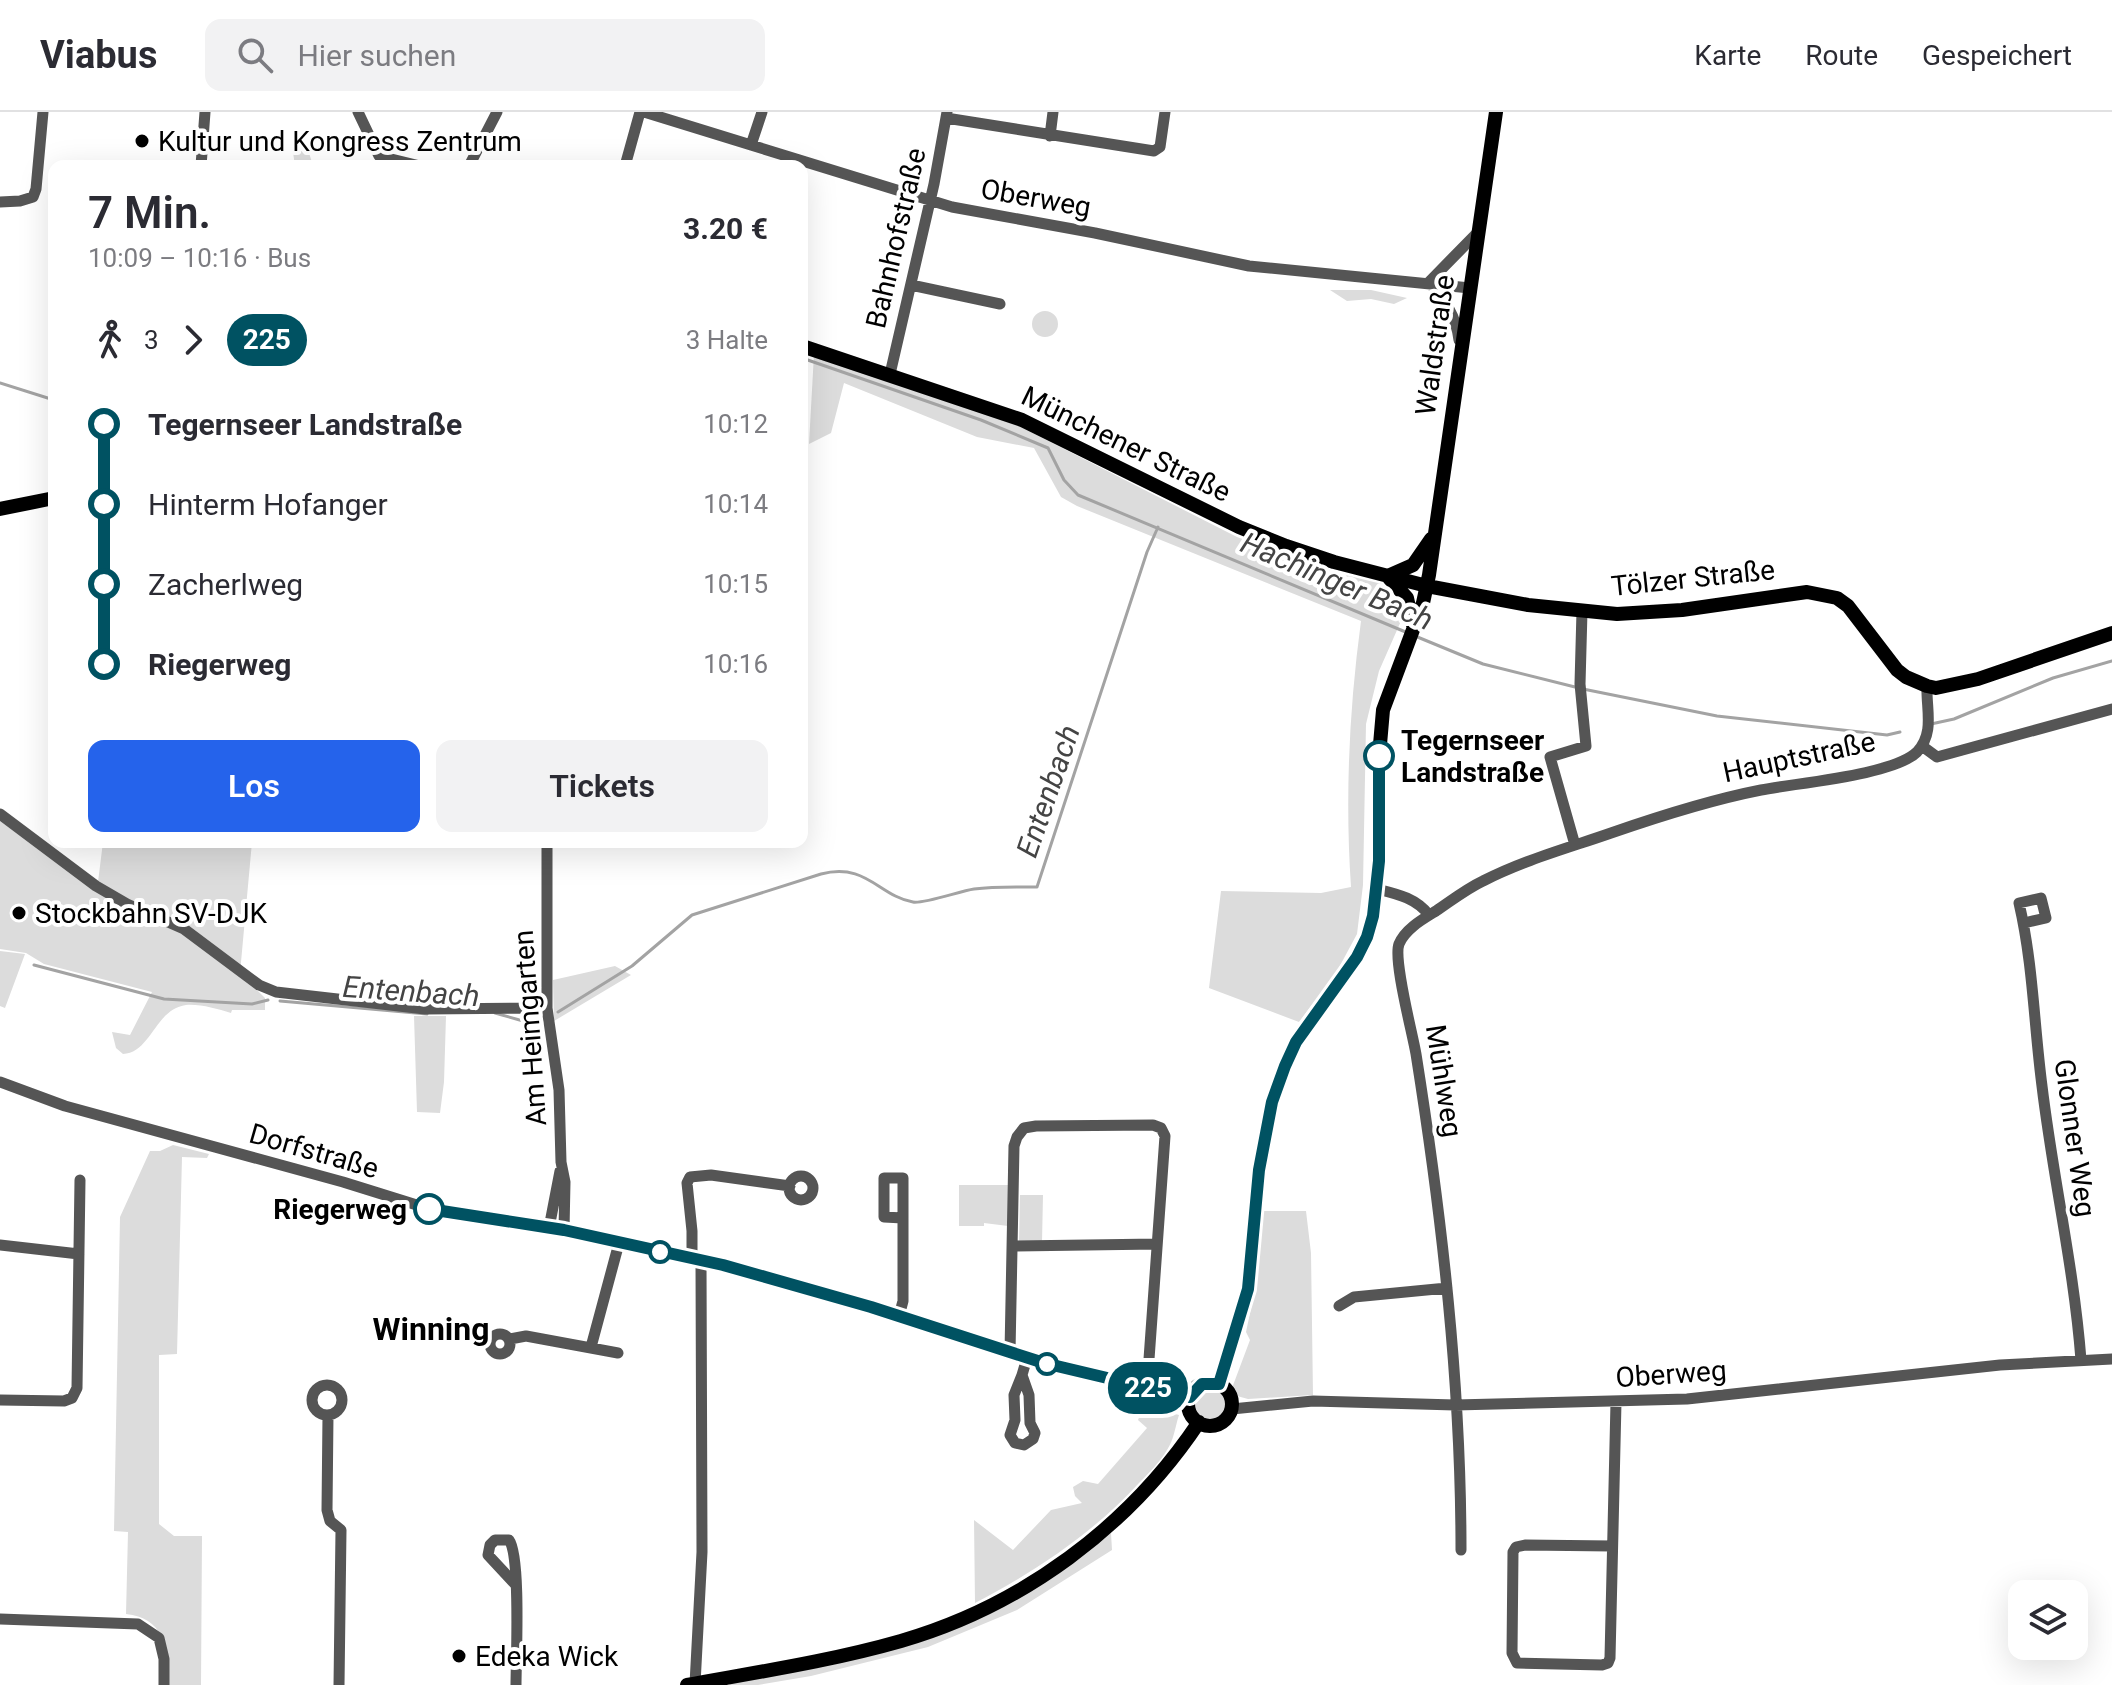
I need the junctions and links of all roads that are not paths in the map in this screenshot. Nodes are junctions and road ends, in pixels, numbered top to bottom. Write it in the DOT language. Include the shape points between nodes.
graph roads {
  1 [pos="43,112"];
  2 [pos="205,112"];
  3 [pos="358,112"];
  4 [pos="497,112"];
  5 [pos="642,112"];
  6 [pos="762,112"];
  7 [pos="1053,112"];
  8 [pos="1165,112"];
  9 [pos="1496,112"];
  10 [pos="947,115"];
  11 [pos="1050,136"];
  12 [pos="751,145"];
  13 [pos="201,160"];
  14 [pos="376,160"];
  15 [pos="472,160"];
  16 [pos="627,160"];
  17 [pos="799,160"];
  18 [pos="808,163"];
  19 [pos="930,201"];
  20 [pos="0,202"];
  21 [pos="1477,233"];
  22 [pos="1429,282"];
  23 [pos="911,285"];
  24 [pos="1470,288"];
  25 [pos="1000,304"];
  26 [pos="808,348"];
  27 [pos="1460,354"];
  28 [pos="890,374"];
  29 [pos="48,499"];
  30 [pos="0,509"];
  31 [pos="1435,530"];
  32 [pos="1388,576"];
  33 [pos="1427,586"];
  34 [pos="1454,591"];
  35 [pos="1582,611"];
  36 [pos="1414,630"];
  37 [pos="2112,633"];
  38 [pos="1927,686"];
  39 [pos="2112,709"];
  40 [pos="1922,746"];
  41 [pos="0,814"];
  42 [pos="1575,845"];
  43 [pos="547,848"];
  44 [pos="1377,889"];
  45 [pos="1446,904"];
  46 [pos="1429,915"];
  47 [pos="2024,923"];
  48 [pos="547,1008"];
  49 [pos="0,1082"];
  50 [pos="561,1162"];
  51 [pos="80,1180"];
  52 [pos="790,1186"];
  53 [pos="903,1218"];
  54 [pos="549,1228"];
  55 [pos="564,1230"];
  56 [pos="619,1243"];
  57 [pos="1157,1244"];
  58 [pos="0,1245"];
  59 [pos="1014,1246"];
  60 [pos="79,1254"];
  61 [pos="696,1260"];
  62 [pos="1447,1288"];
  63 [pos="1339,1306"];
  64 [pos="899,1316"];
  65 [pos="510,1339"];
  66 [pos="591,1347"];
  67 [pos="1010,1352"];
  68 [pos="618,1353"];
  69 [pos="1027,1358"];
  70 [pos="2112,1359"];
  71 [pos="2081,1360"];
  72 [pos="1022,1375"];
  73 [pos="1219,1384"];
  74 [pos="1147,1387"];
  75 [pos="1190,1397"];
  76 [pos="0,1400"];
  77 [pos="1616,1402"];
  78 [pos="1455,1405"];
  79 [pos="1232,1409"];
  80 [pos="328,1415"];
  81 [pos="1199,1422"];
  82 [pos="1612,1546"];
  83 [pos="1461,1550"];
  84 [pos="515,1584"];
  85 [pos="0,1619"];
  86 [pos="691,1684"];
  87 [pos="164,1685"];
  88 [pos="339,1685"];
  89 [pos="516,1685"];
  1 -- 20 [label="street" via="33,197"];
  2 -- 13 [label="street"];
  3 -- 14 [label="street"];
  4 -- 15 [label="street"];
  5 -- 12 [label="street, Oberweg"];
  5 -- 16 [label="street"];
  6 -- 12 [label="street"];
  7 -- 11 [label="street"];
  8 -- 11 [label="street" via="1160,147 1154,151"];
  9 -- 21 [label="main road, Waldstraße"];
  10 -- 11 [label="street"];
  10 -- 19 [label="street, Bahnhofstraße"];
  12 -- 17 [label="street, Oberweg"];
  18 -- 19 [label="street, Oberweg"];
  19 -- 22 [label="street, Oberweg" via="1249,266"];
  19 -- 23 [label="street, Bahnhofstraße"];
  21 -- 22 [label="street"];
  21 -- 24 [label="main road, Waldstraße"];
  22 -- 24 [label="street, Oberweg"];
  22 -- 27 [label="street" via="1457,323"];
  23 -- 25 [label="street"];
  23 -- 28 [label="street, Bahnhofstraße"];
  24 -- 27 [label="main road, Waldstraße"];
  26 -- 28 [label="main road, Münchener Straße"];
  27 -- 31 [label="main road, Waldstraße"];
  28 -- 32 [label="main road, Münchener Straße" via="1022,420 1274,542"];
  29 -- 30 [label="main road"];
  31 -- 32 [label="main road" via="1413,565"];
  31 -- 33 [label="main road, Waldstraße"];
  31 -- 34 [label="main road" via="1441,576"];
  32 -- 33 [label="main road, Münchener Straße"];
  32 -- 36 [label="main road" via="1407,598"];
  33 -- 34 [label="main road, Tölzer Straße"];
  33 -- 36 [label="main road"];
  34 -- 35 [label="main road, Tölzer Straße"];
  35 -- 38 [label="main road, Tölzer Straße" via="1650,613 1807,592 1826,595 1856,615 1897,670"];
  35 -- 42 [label="street" via="1580,688 1586,746 1550,757"];
  36 -- 44 [label="main road" via="1389,690 1380,730"];
  37 -- 38 [label="main road" via="1978,679"];
  38 -- 40 [label="street" via="1928,728"];
  39 -- 40 [label="street" via="1937,757"];
  40 -- 42 [label="street, Hauptstraße" via="1912,756 1877,770 1737,795"];
  41 -- 48 [label="street" via="96,886 184,929 276,992 425,1009"];
  42 -- 45 [label="street, Hauptstraße" via="1503,871"];
  43 -- 48 [label="street, Am Heimgarten"];
  44 -- 46 [label="street" via="1402,895"];
  44 -- 73 [label="main road" via="1367,937 1296,1042 1272,1102 1259,1170 1248,1289"];
  45 -- 46 [label="street, Mühlweg"];
  46 -- 62 [label="street, Mühlweg" via="1402,938 1397,954 1425,1109"];
  47 -- 71 [label="street, Glonner Weg"];
  48 -- 50 [label="street, Am Heimgarten" via="559,1090"];
  49 -- 54 [label="street, Dorfstraße" via="90,1113 436,1211"];
  50 -- 54 [label="street, Am Heimgarten"];
  50 -- 55 [label="street, Am Heimgarten"];
  51 -- 60 [label="street"];
  52 -- 61 [label="street" via="690,1177"];
  53 -- 64 [label="street"];
  54 -- 55 [label="street, Dorfstraße"];
  55 -- 56 [label="street, Dorfstraße"];
  56 -- 61 [label="street, Dorfstraße"];
  56 -- 66 [label="street"];
  57 -- 59 [label="street"];
  57 -- 59 [label="street" via="1165,1136 1153,1125 1123,1125 1024,1128 1014,1146"];
  57 -- 74 [label="street"];
  58 -- 60 [label="street"];
  59 -- 67 [label="street"];
  60 -- 76 [label="street" via="77,1388 72,1398"];
  61 -- 64 [label="street, Dorfstraße"];
  61 -- 86 [label="street" via="702,1552"];
  62 -- 63 [label="street" via="1354,1297"];
  62 -- 78 [label="street, Mühlweg"];
  64 -- 67 [label="street, Dorfstraße"];
  65 -- 66 [label="street" via="526,1336"];
  66 -- 68 [label="street"];
  67 -- 69 [label="street, Dorfstraße"];
  69 -- 72 [label="street"];
  69 -- 74 [label="street, Dorfstraße"];
  70 -- 71 [label="street, Oberweg"];
  71 -- 77 [label="street, Oberweg"];
  72 -- 72 [label="street" via="1010,1435 1024,1445 1035,1433"];
  73 -- 75 [label="main road" via="1202,1384"];
  73 -- 79 [label="main road" via="1228,1392"];
  74 -- 75 [label="street, Dorfstraße"];
  75 -- 81 [label="main road" via="1190,1411"];
  77 -- 78 [label="street, Oberweg"];
  77 -- 82 [label="street"];
  78 -- 79 [label="street, Oberweg" via="1313,1401"];
  78 -- 83 [label="street, Mühlweg"];
  79 -- 81 [label="main road" via="1218,1424"];
  80 -- 88 [label="street" via="327,1510 341,1530"];
  81 -- 86 [label="main road" via="1123,1513 1011,1595 901,1641"];
  82 -- 82 [label="street" via="1608,1663 1517,1663 1512,1653 1516,1547"];
  84 -- 89 [label="street"];
  85 -- 87 [label="street" via="138,1624 164,1648"];
}
